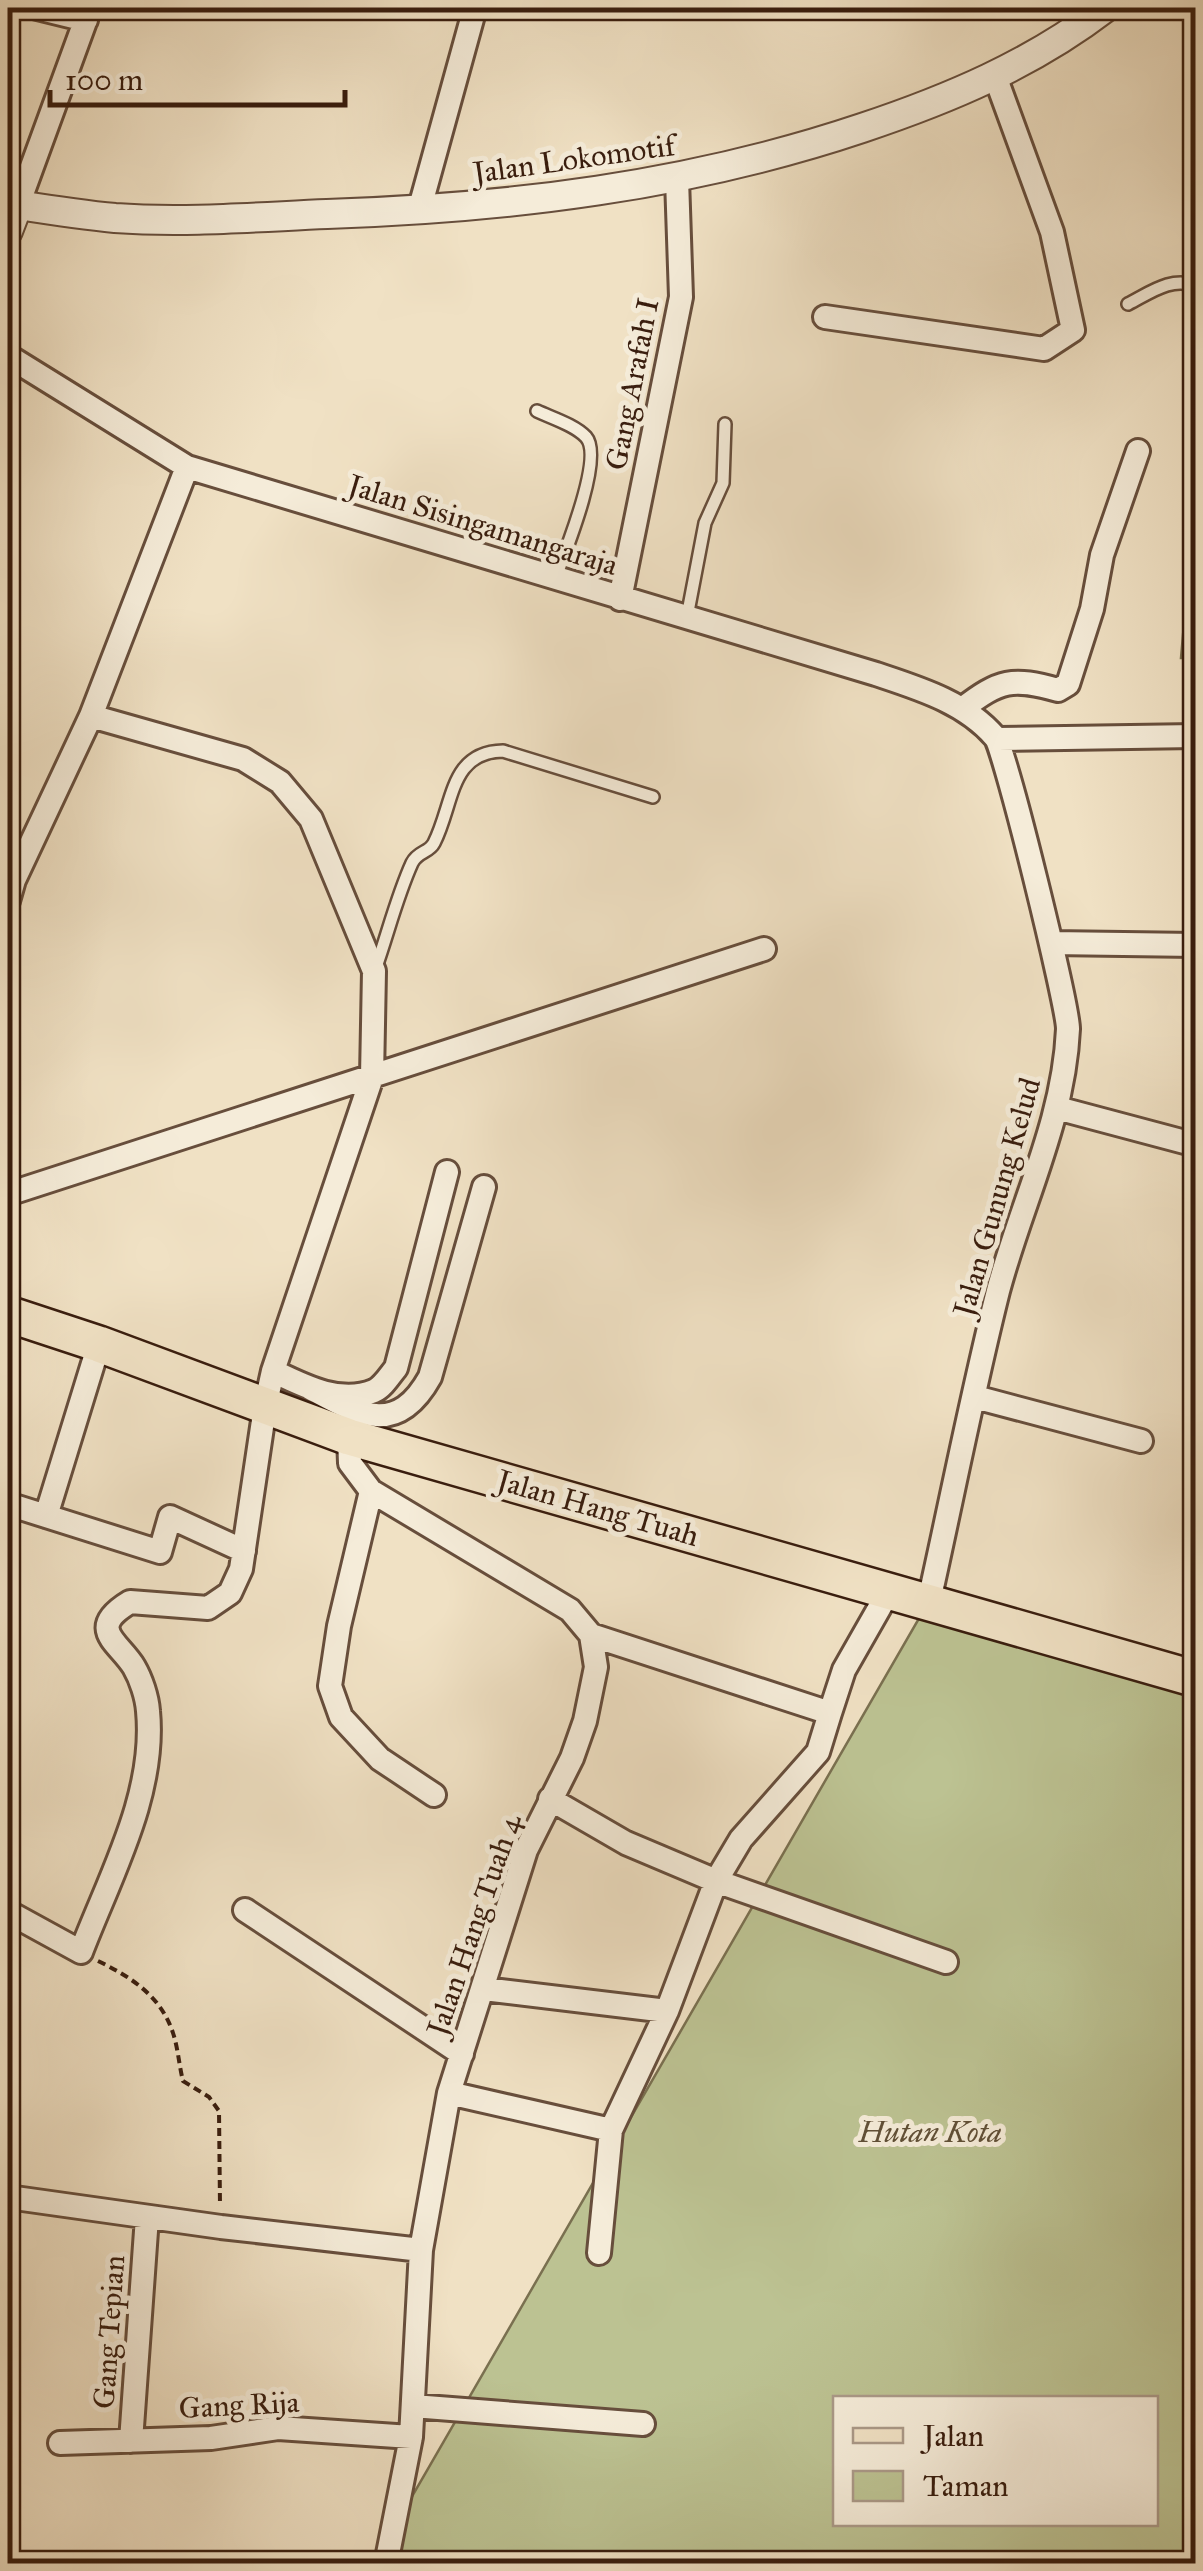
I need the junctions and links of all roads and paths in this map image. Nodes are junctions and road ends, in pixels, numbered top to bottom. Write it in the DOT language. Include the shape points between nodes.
graph roads {
  1 [pos="37,8"];
  2 [pos="475,8"];
  3 [pos="1104,8"];
  4 [pos="88,14"];
  5 [pos="995,76"];
  6 [pos="677,179"];
  7 [pos="418,211"];
  8 [pos="12,218"];
  9 [pos="1196,286"];
  10 [pos="1128,304"];
  11 [pos="825,317"];
  12 [pos="8,356"];
  13 [pos="537,411"];
  14 [pos="724,424"];
  15 [pos="1138,451"];
  16 [pos="188,466"];
  17 [pos="556,579"];
  18 [pos="620,599"];
  19 [pos="687,616"];
  20 [pos="962,708"];
  21 [pos="90,716"];
  22 [pos="1196,736"];
  23 [pos="998,739"];
  24 [pos="653,797"];
  25 [pos="10,886"];
  26 [pos="1051,943"];
  27 [pos="1196,945"];
  28 [pos="764,950"];
  29 [pos="374,971"];
  30 [pos="372,1077"];
  31 [pos="1057,1108"];
  32 [pos="1196,1145"];
  33 [pos="448,1172"];
  34 [pos="484,1187"];
  35 [pos="8,1194"];
  36 [pos="8,1314"];
  37 [pos="100,1344"];
  38 [pos="274,1371"];
  39 [pos="310,1388"];
  40 [pos="975,1397"];
  41 [pos="265,1406"];
  42 [pos="349,1437"];
  43 [pos="1141,1441"];
  44 [pos="372,1491"];
  45 [pos="8,1504"];
  46 [pos="46,1516"];
  47 [pos="244,1551"];
  48 [pos="889,1591"];
  49 [pos="929,1602"];
  50 [pos="591,1634"];
  51 [pos="1196,1679"];
  52 [pos="830,1714"];
  53 [pos="434,1796"];
  54 [pos="550,1799"];
  55 [pos="716,1881"];
  56 [pos="245,1910"];
  57 [pos="8,1912"];
  58 [pos="81,1952"];
  59 [pos="946,1962"];
  60 [pos="484,1990"];
  61 [pos="667,2011"];
  62 [pos="462,2054"];
  63 [pos="449,2093"];
  64 [pos="611,2130"];
  65 [pos="8,2197"];
  66 [pos="146,2216"];
  67 [pos="220,2227"];
  68 [pos="422,2250"];
  69 [pos="599,2253"];
  70 [pos="413,2406"];
  71 [pos="643,2424"];
  72 [pos="410,2437"];
  73 [pos="131,2441"];
  74 [pos="60,2443"];
  75 [pos="386,2564"];
  1 -- 4 [label="street"];
  2 -- 7 [label="street"];
  3 -- 5 [label="street, Jalan Lokomotif"];
  4 -- 8 [label="street"];
  5 -- 6 [label="street, Jalan Lokomotif" via="798,149"];
  5 -- 11 [label="street" via="1052,232 1072,330 1044,349"];
  6 -- 7 [label="street, Jalan Lokomotif"];
  6 -- 18 [label="street, Gang Arafah I" via="681,297"];
  7 -- 8 [label="street, Jalan Lokomotif"];
  9 -- 10 [label="lane" via="1173,281"];
  12 -- 16 [label="street, Jalan Sisingamangaraja"];
  13 -- 17 [label="lane" via="582,433 592,457"];
  14 -- 19 [label="lane" via="723,483 706,523"];
  15 -- 20 [label="street" via="1068,684 1058,690 1008,682"];
  16 -- 17 [label="street, Jalan Sisingamangaraja"];
  16 -- 21 [label="street"];
  17 -- 18 [label="street, Jalan Sisingamangaraja"];
  18 -- 19 [label="street, Jalan Sisingamangaraja"];
  19 -- 20 [label="street, Jalan Sisingamangaraja"];
  20 -- 23 [label="street"];
  21 -- 25 [label="street"];
  21 -- 29 [label="street" via="243,759 280,782 311,819"];
  22 -- 23 [label="street"];
  23 -- 26 [label="street, Jalan Gunung Kelud"];
  24 -- 29 [label="lane" via="503,752 470,758 433,846 414,859"];
  26 -- 27 [label="street"];
  26 -- 31 [label="street, Jalan Gunung Kelud" via="1068,1024"];
  28 -- 30 [label="street"];
  29 -- 30 [label="street"];
  30 -- 35 [label="street"];
  30 -- 38 [label="street"];
  31 -- 32 [label="street"];
  31 -- 40 [label="street, Jalan Gunung Kelud" via="999,1288"];
  33 -- 39 [label="street" via="396,1368 377,1390 347,1397"];
  34 -- 39 [label="street" via="430,1377 417,1400 372,1418"];
  36 -- 37 [label="main road, Jalan Hang Tuah"];
  37 -- 41 [label="main road, Jalan Hang Tuah"];
  37 -- 46 [label="street"];
  38 -- 39 [label="street"];
  38 -- 41 [label="street"];
  40 -- 43 [label="street"];
  40 -- 49 [label="street, Jalan Gunung Kelud"];
  41 -- 42 [label="main road, Jalan Hang Tuah"];
  41 -- 47 [label="street"];
  42 -- 44 [label="street" via="350,1462"];
  42 -- 48 [label="main road, Jalan Hang Tuah"];
  44 -- 50 [label="street" via="570,1610"];
  44 -- 53 [label="street" via="330,1686 341,1718 380,1759"];
  45 -- 46 [label="street"];
  46 -- 47 [label="street" via="160,1552 170,1518"];
  47 -- 58 [label="street" via="230,1594 220,1603 208,1608 130,1602 113,1616 110,1642 133,1665 148,1710 145,1772"];
  48 -- 49 [label="main road, Jalan Hang Tuah"];
  48 -- 52 [label="street" via="844,1670"];
  49 -- 51 [label="main road, Jalan Hang Tuah"];
  50 -- 52 [label="street"];
  50 -- 54 [label="street, Jalan Hang Tuah 4" via="596,1667 585,1721"];
  52 -- 55 [label="street" via="818,1752 741,1839"];
  54 -- 55 [label="street" via="626,1843"];
  54 -- 60 [label="street, Jalan Hang Tuah 4" via="526,1850"];
  55 -- 59 [label="street"];
  55 -- 61 [label="street"];
  56 -- 62 [label="street"];
  57 -- 58 [label="street"];
  58 -- 67 [label="path" via="130,1977 156,2000 173,2034 183,2081 215,2103"];
  60 -- 61 [label="street"];
  60 -- 62 [label="street, Jalan Hang Tuah 4"];
  61 -- 64 [label="street"];
  62 -- 63 [label="street, Jalan Hang Tuah 4"];
  63 -- 64 [label="street"];
  63 -- 68 [label="street, Jalan Hang Tuah 4"];
  64 -- 69 [label="street"];
  65 -- 66 [label="street"];
  66 -- 67 [label="street"];
  66 -- 73 [label="street, Gang Tepian"];
  67 -- 68 [label="street"];
  68 -- 70 [label="street, Jalan Hang Tuah 4"];
  70 -- 71 [label="street"];
  70 -- 72 [label="street, Jalan Hang Tuah 4"];
  72 -- 73 [label="street, Gang Rija" via="278,2428"];
  72 -- 75 [label="street, Jalan Hang Tuah 4"];
  73 -- 74 [label="street, Gang Tepian"];
}
